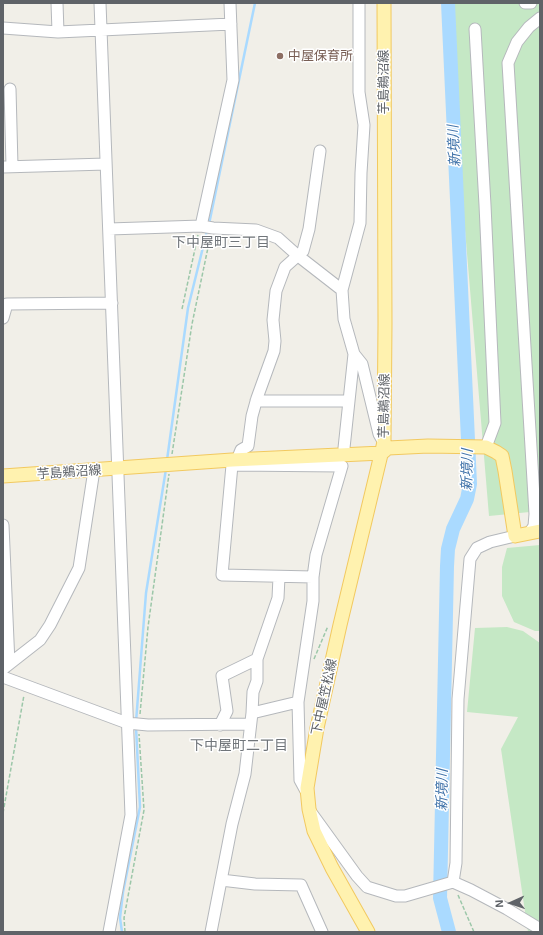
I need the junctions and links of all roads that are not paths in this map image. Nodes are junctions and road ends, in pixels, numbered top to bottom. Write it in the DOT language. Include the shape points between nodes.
graph roads {
  1 [pos="56,3"];
  2 [pos="100,3"];
  3 [pos="230,3"];
  4 [pos="359,3"];
  5 [pos="384,3"];
  6 [pos="525,3"];
  7 [pos="531,3"];
  8 [pos="540,18"];
  9 [pos="231,24"];
  10 [pos="3,28"];
  11 [pos="101,29"];
  12 [pos="475,29"];
  13 [pos="58,32"];
  14 [pos="10,89"];
  15 [pos="320,151"];
  16 [pos="106,164"];
  17 [pos="7,166"];
  18 [pos="207,227"];
  19 [pos="109,230"];
  20 [pos="297,256"];
  21 [pos="342,290"];
  22 [pos="112,303"];
  23 [pos="3,318"];
  24 [pos="354,354"];
  25 [pos="256,401"];
  26 [pos="349,401"];
  27 [pos="382,447"];
  28 [pos="486,447"];
  29 [pos="344,448"];
  30 [pos="234,461"];
  31 [pos="118,468"];
  32 [pos="94,470"];
  33 [pos="3,476"];
  34 [pos="538,514"];
  35 [pos="3,525"];
  36 [pos="535,531"];
  37 [pos="515,536"];
  38 [pos="279,577"];
  39 [pos="313,577"];
  40 [pos="257,659"];
  41 [pos="6,666"];
  42 [pos="3,677"];
  43 [pos="298,702"];
  44 [pos="252,713"];
  45 [pos="133,724"];
  46 [pos="250,724"];
  47 [pos="220,725"];
  48 [pos="307,793"];
  49 [pos="308,809"];
  50 [pos="221,880"];
  51 [pos="453,882"];
  52 [pos="540,929"];
  53 [pos="109,932"];
  54 [pos="211,932"];
  55 [pos="322,932"];
  56 [pos="368,932"];
  1 -- 13 [label="street"];
  2 -- 11 [label="street"];
  3 -- 9 [label="street"];
  4 -- 21 [label="street" via="359,92 364,124 360,223"];
  5 -- 27 [label="main road, 芋島鵜沼線" via="385,324"];
  6 -- 7 [label="street"];
  8 -- 34 [label="street" via="517,42 508,63"];
  9 -- 11 [label="street"];
  9 -- 18 [label="street" via="233,80"];
  10 -- 13 [label="street"];
  11 -- 13 [label="street"];
  11 -- 16 [label="street"];
  12 -- 28 [label="street" via="495,423"];
  14 -- 17 [label="street"];
  15 -- 20 [label="street" via="309,229 303,251"];
  16 -- 17 [label="street"];
  16 -- 19 [label="street"];
  18 -- 19 [label="street"];
  18 -- 20 [label="street" via="256,230 278,238"];
  19 -- 22 [label="street"];
  20 -- 21 [label="street"];
  20 -- 25 [label="street" via="285,267 276,291 273,320 274,351"];
  21 -- 24 [label="street" via="344,319"];
  22 -- 23 [label="street" via="7,304"];
  22 -- 31 [label="street"];
  24 -- 26 [label="street"];
  24 -- 27 [label="street" via="362,364"];
  25 -- 26 [label="street"];
  25 -- 30 [label="street" via="248,446"];
  26 -- 29 [label="street"];
  27 -- 28 [label="main road"];
  27 -- 30 [label="main road, 芋島鵜沼線"];
  27 -- 48 [label="main road, 下中屋笠松線" via="317,728"];
  28 -- 37 [label="main road" via="502,456"];
  30 -- 31 [label="main road, 芋島鵜沼線"];
  30 -- 38 [label="street" via="222,576"];
  30 -- 39 [label="street" via="342,466 316,556"];
  31 -- 32 [label="main road, 芋島鵜沼線"];
  31 -- 45 [label="street"];
  32 -- 33 [label="main road, 芋島鵜沼線"];
  32 -- 41 [label="street" via="79,568 40,640"];
  34 -- 36 [label="street"];
  35 -- 41 [label="street"];
  36 -- 37 [label="main road"];
  37 -- 51 [label="street" via="477,548 470,559 458,699 456,863"];
  38 -- 39 [label="street"];
  38 -- 40 [label="street" via="278,598"];
  39 -- 43 [label="street" via="313,601"];
  40 -- 44 [label="street" via="258,681 253,692"];
  40 -- 47 [label="street" via="222,676 227,711"];
  42 -- 45 [label="street"];
  43 -- 44 [label="street"];
  43 -- 48 [label="street" via="300,780"];
  44 -- 46 [label="street"];
  45 -- 47 [label="street"];
  45 -- 53 [label="street" via="131,815"];
  46 -- 47 [label="street"];
  46 -- 50 [label="street" via="245,774"];
  48 -- 49 [label="main road, 下中屋笠松線"];
  49 -- 51 [label="street" via="367,887 396,896 405,896"];
  49 -- 56 [label="main road, 下中屋笠松線" via="314,831 332,868"];
  50 -- 54 [label="street"];
  50 -- 55 [label="street" via="301,885"];
  51 -- 52 [label="street"];
}
